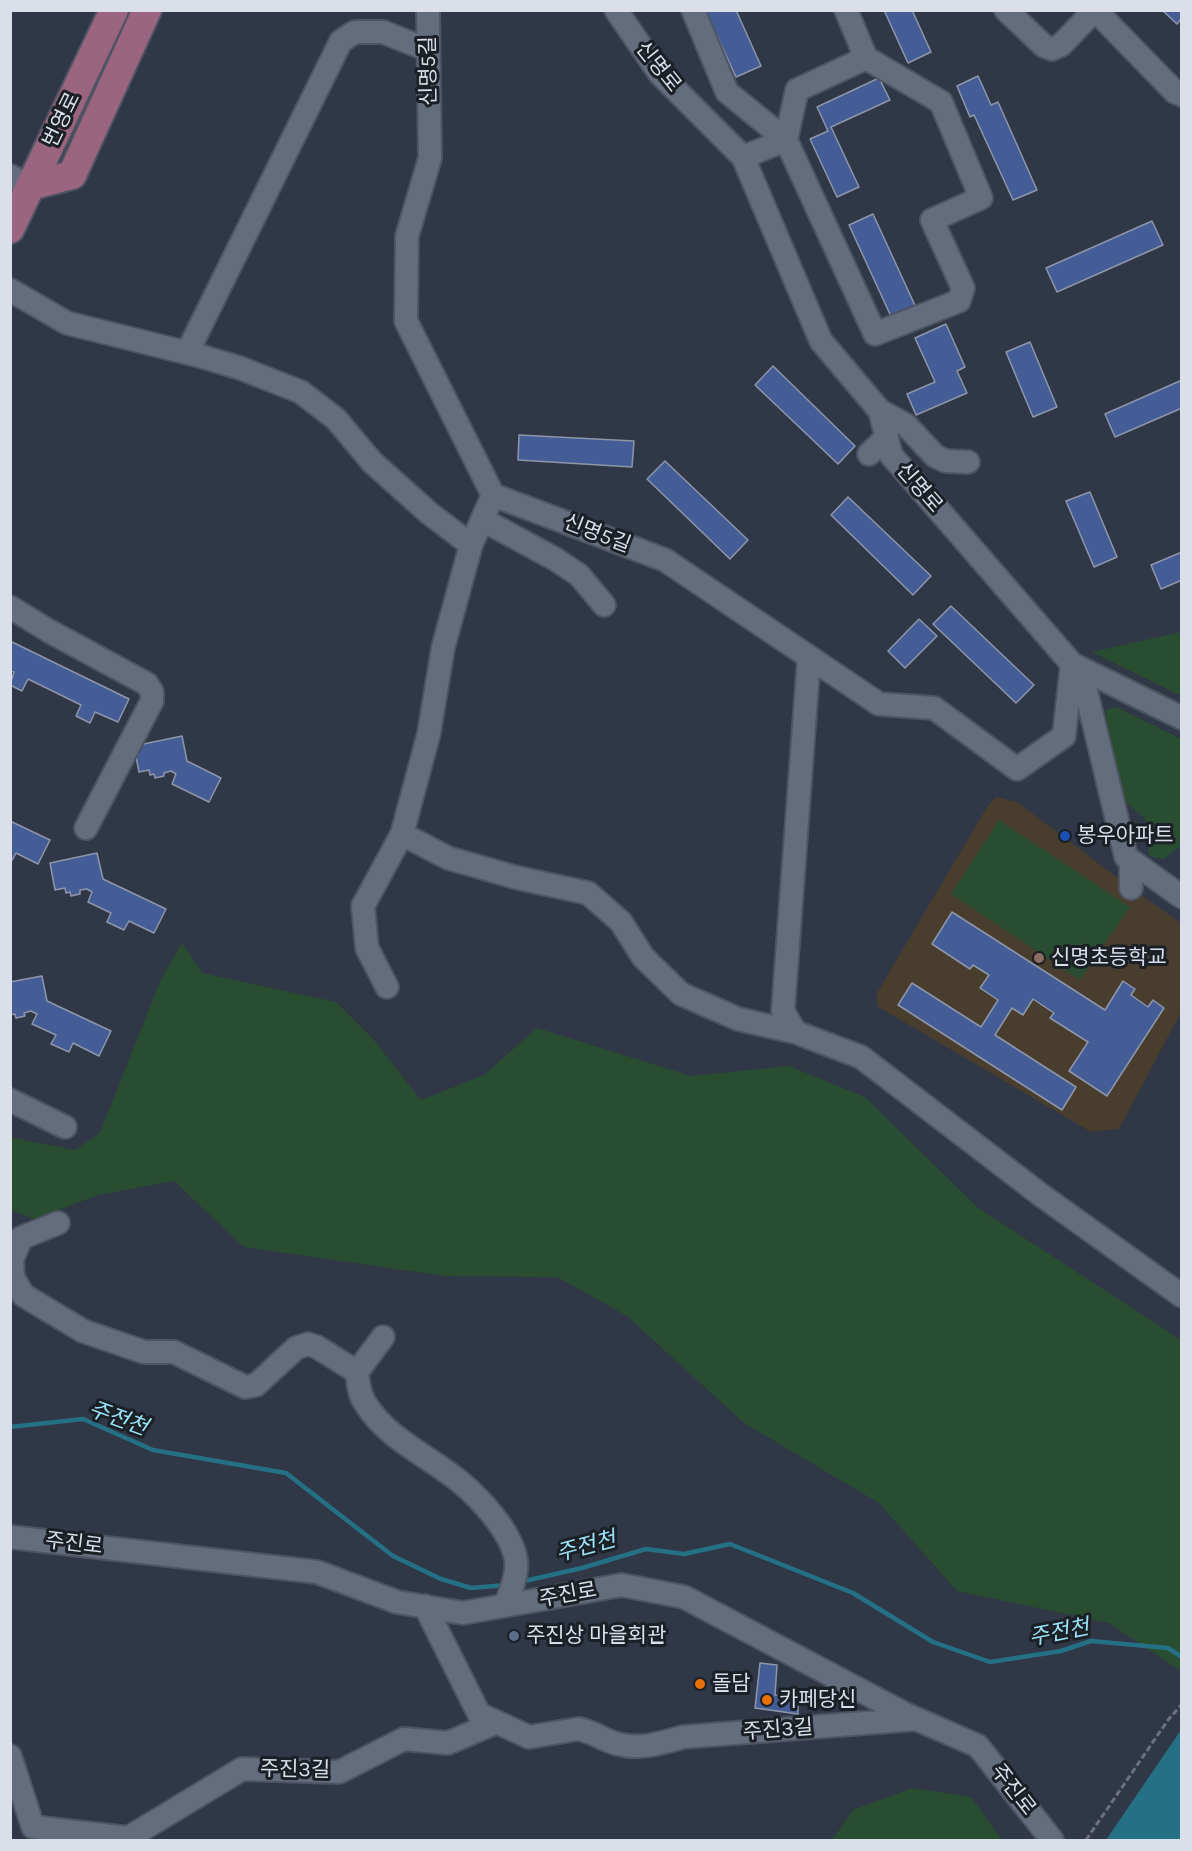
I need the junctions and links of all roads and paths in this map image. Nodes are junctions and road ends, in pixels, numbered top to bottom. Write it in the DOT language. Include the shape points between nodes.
graph roads {
  1 [pos="114,10"];
  2 [pos="147,10"];
  3 [pos="428,10"];
  4 [pos="616,10"];
  5 [pos="693,10"];
  6 [pos="846,10"];
  7 [pos="1005,10"];
  8 [pos="428,50"];
  9 [pos="866,58"];
  10 [pos="87,68"];
  11 [pos="116,80"];
  12 [pos="1182,95"];
  13 [pos="786,140"];
  14 [pos="742,157"];
  15 [pos="20,181"];
  16 [pos="10,229"];
  17 [pos="10,290"];
  18 [pos="188,353"];
  19 [pos="880,411"];
  20 [pos="887,437"];
  21 [pos="869,454"];
  22 [pos="968,462"];
  23 [pos="494,495"];
  24 [pos="483,519"];
  25 [pos="471,545"];
  26 [pos="604,605"];
  27 [pos="10,607"];
  28 [pos="809,658"];
  29 [pos="1072,664"];
  30 [pos="1182,718"];
  31 [pos="86,828"];
  32 [pos="402,834"];
  33 [pos="1131,861"];
  34 [pos="1131,888"];
  35 [pos="1182,897"];
  36 [pos="387,987"];
  37 [pos="795,1032"];
  38 [pos="10,1100"];
  39 [pos="65,1127"];
  40 [pos="58,1223"];
  41 [pos="1182,1296"];
  42 [pos="383,1337"];
  43 [pos="357,1372"];
  44 [pos="10,1537"];
  45 [pos="508,1600"];
  46 [pos="424,1606"];
  47 [pos="1182,1704"];
  48 [pos="912,1717"];
  49 [pos="497,1722"];
  50 [pos="10,1756"];
  51 [pos="1052,1840"];
  52 [pos="1086,1840"];
  1 -- 10 [label="main road, 번영로"];
  2 -- 11 [label="main road"];
  3 -- 8 [label="street, 신명5길"];
  4 -- 14 [label="street, 신명로" via="660,74"];
  5 -- 13 [label="street" via="727,92"];
  6 -- 9 [label="street"];
  7 -- 12 [label="street" via="1052,49 1061,45 1090,15 1100,15"];
  8 -- 18 [label="street" via="383,32 355,32 341,41"];
  8 -- 23 [label="street, 신명5길" via="430,158 407,236 406,321"];
  9 -- 13 [label="street" via="797,90"];
  9 -- 13 [label="street" via="941,102 981,198 932,220 963,288 959,301 875,334"];
  10 -- 11 [label="main road" via="87,86 92,90 104,90"];
  10 -- 15 [label="main road, 번영로"];
  11 -- 15 [label="main road" via="72,175"];
  13 -- 14 [label="street"];
  14 -- 19 [label="street, 신명로" via="821,340"];
  15 -- 16 [label="main road, 번영로"];
  17 -- 18 [label="street" via="68,323"];
  18 -- 25 [label="street" via="301,392 336,419 380,469"];
  19 -- 20 [label="street, 신명로"];
  19 -- 22 [label="street" via="906,425 935,456"];
  20 -- 21 [label="street"];
  20 -- 29 [label="street, 신명로" via="891,455"];
  23 -- 24 [label="street"];
  23 -- 28 [label="street, 신명5길" via="665,560"];
  24 -- 25 [label="street"];
  24 -- 26 [label="street" via="579,575"];
  25 -- 32 [label="street" via="443,648 429,733"];
  27 -- 31 [label="street" via="147,684 152,692 152,700"];
  28 -- 29 [label="street, 신명5길" via="879,705 934,708 1017,769 1064,736"];
  28 -- 37 [label="street" via="783,1011"];
  29 -- 30 [label="street"];
  29 -- 33 [label="street, 신명로" via="1086,691 1126,857"];
  32 -- 36 [label="street" via="363,906 367,948"];
  32 -- 37 [label="street" via="448,858 588,893 621,922 644,957 681,994 738,1019"];
  33 -- 34 [label="street"];
  33 -- 35 [label="street"];
  37 -- 41 [label="street" via="861,1058"];
  38 -- 39 [label="street"];
  40 -- 43 [label="street" via="21,1238 12,1260 13,1277 22,1295 83,1331 144,1352 174,1352 245,1387 256,1385 296,1348 308,1344"];
  42 -- 43 [label="street"];
  43 -- 45 [label="street" via="363,1401 376,1419 460,1482 503,1528 514,1551 516,1573"];
  44 -- 46 [label="street, 주진로" via="317,1572 397,1602"];
  45 -- 46 [label="street, 주진로" via="463,1613"];
  45 -- 48 [label="street, 주진로" via="622,1585 684,1597"];
  46 -- 49 [label="street" via="479,1714"];
  47 -- 52 [label="path"];
  48 -- 49 [label="street, 주진3길" via="683,1737 654,1746 619,1744 585,1730 530,1737"];
  48 -- 51 [label="street, 주진로" via="978,1746"];
  49 -- 50 [label="street, 주진3길" via="448,1743 404,1739 339,1772 242,1768 128,1838 33,1827"];
}
